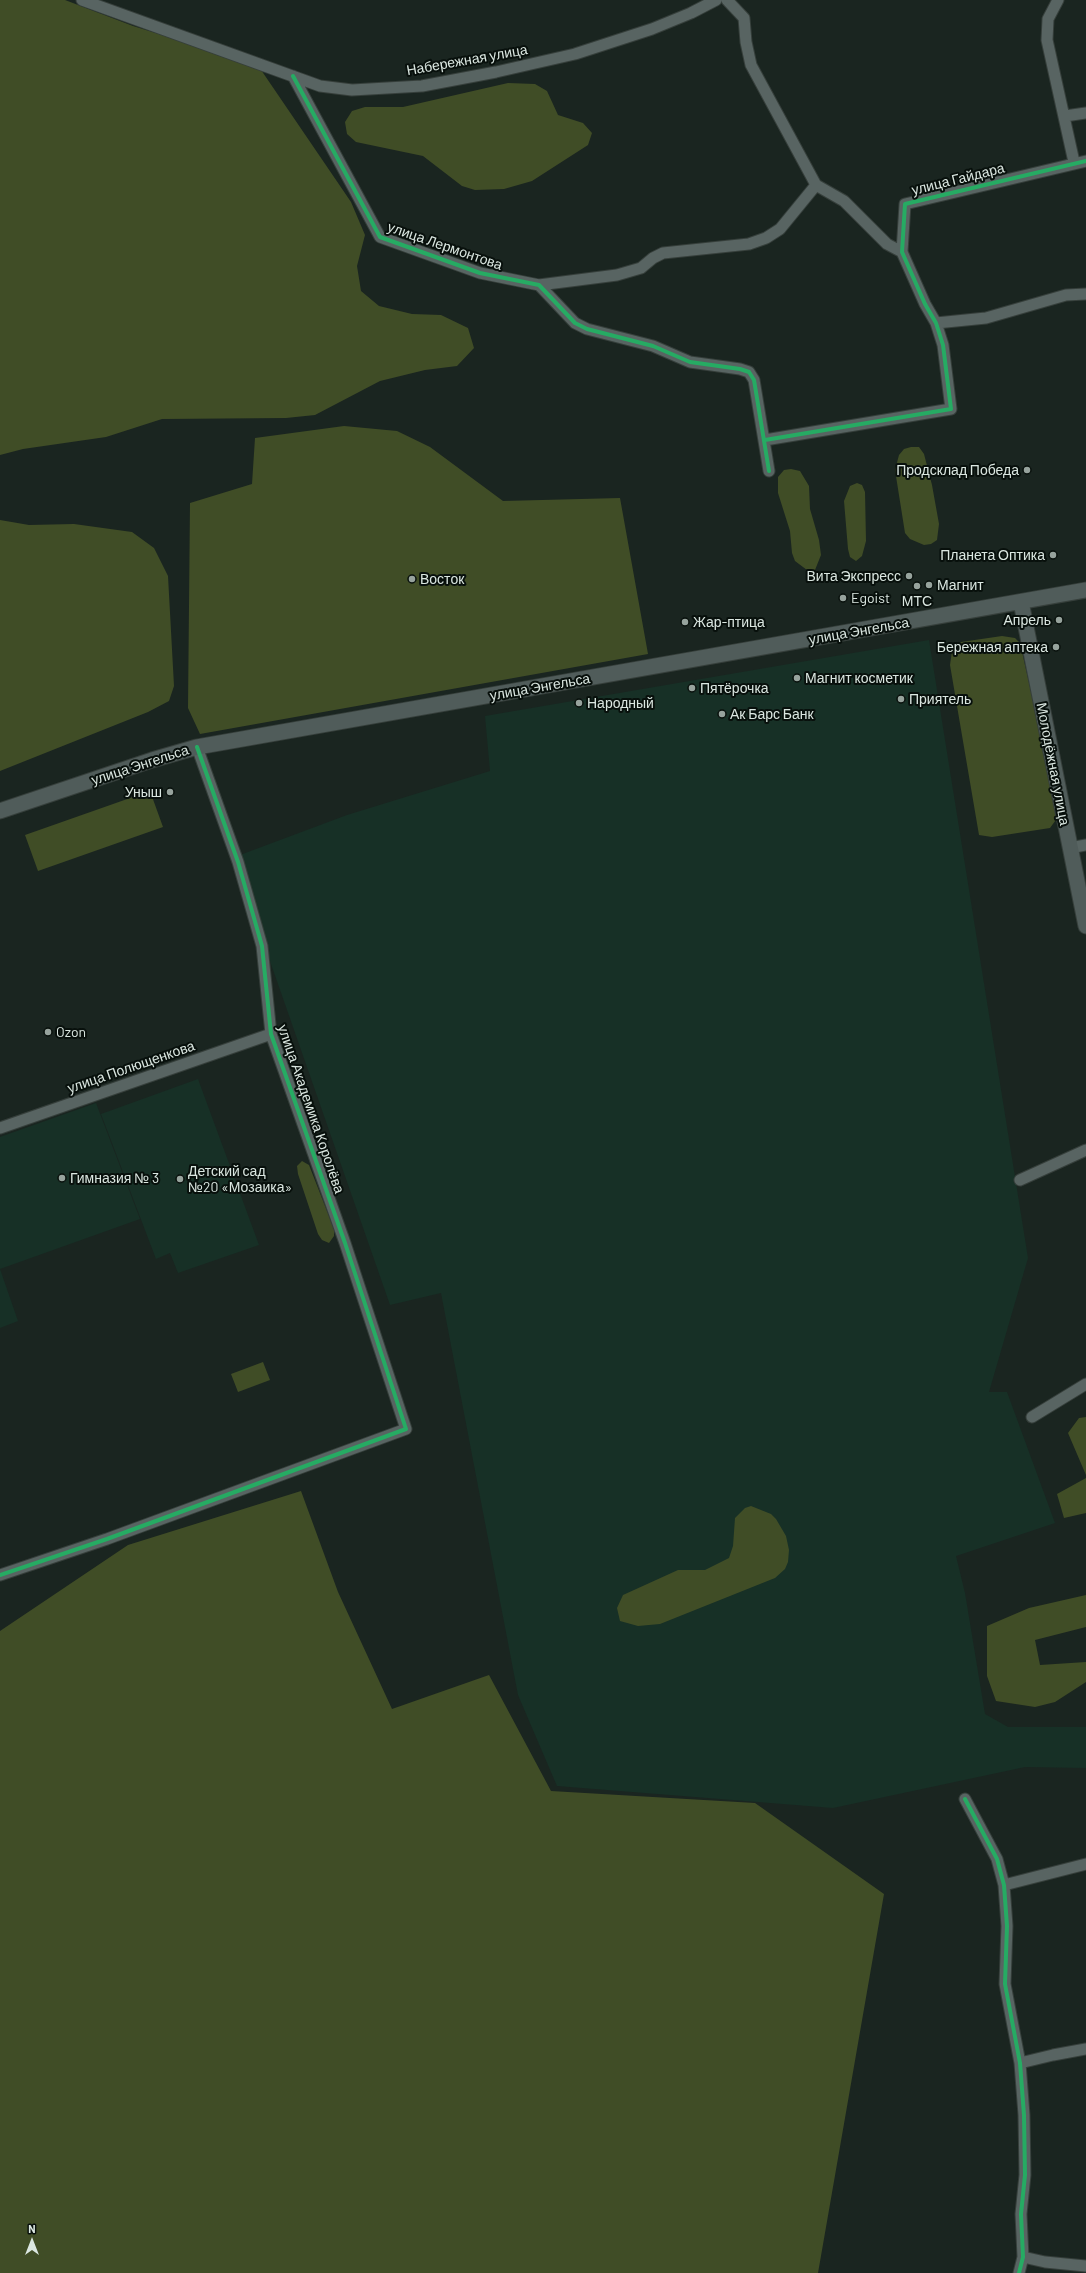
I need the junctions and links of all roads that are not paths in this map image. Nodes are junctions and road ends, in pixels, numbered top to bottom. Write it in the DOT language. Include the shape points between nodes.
graph roads {
  1 [pos="82,0"];
  2 [pos="716,0"];
  3 [pos="727,0"];
  4 [pos="1058,0"];
  5 [pos="293,76"];
  6 [pos="1086,113"];
  7 [pos="1065,116"];
  8 [pos="1086,161"];
  9 [pos="1074,162"];
  10 [pos="816,185"];
  11 [pos="902,252"];
  12 [pos="539,285"];
  13 [pos="1086,294"];
  14 [pos="936,323"];
  15 [pos="765,440"];
  16 [pos="769,471"];
  17 [pos="1086,590"];
  18 [pos="1021,602"];
  19 [pos="197,747"];
  20 [pos="0,811"];
  21 [pos="1086,845"];
  22 [pos="1070,848"];
  23 [pos="1086,926"];
  24 [pos="271,1034"];
  25 [pos="0,1128"];
  26 [pos="1086,1150"];
  27 [pos="1020,1180"];
  28 [pos="1086,1384"];
  29 [pos="1032,1417"];
  30 [pos="0,1574"];
  31 [pos="965,1799"];
  32 [pos="1086,1864"];
  33 [pos="1004,1885"];
  34 [pos="1086,2049"];
  35 [pos="1020,2063"];
  36 [pos="1023,2257"];
  37 [pos="1086,2266"];
  38 [pos="1019,2273"];
  1 -- 5 [label="street, Набережная улица"];
  2 -- 5 [label="street, Набережная улица" via="691,13 576,54 429,84 352,90 320,86"];
  3 -- 10 [label="street" via="744,18 751,65"];
  4 -- 7 [label="street" via="1048,19 1047,40"];
  5 -- 12 [label="street, улица Лермонтова" via="380,237 480,273"];
  6 -- 7 [label="street"];
  7 -- 9 [label="street"];
  8 -- 9 [label="street, улица Гайдара"];
  9 -- 11 [label="street, улица Гайдара" via="905,204"];
  10 -- 11 [label="street" via="844,201 887,244"];
  10 -- 12 [label="street" via="780,229 766,238 749,244 663,252 641,268 623,273"];
  11 -- 14 [label="street, улица Гайдара"];
  12 -- 15 [label="street" via="575,323 587,329 653,346 690,362 749,372 754,380"];
  13 -- 14 [label="street" via="1066,295 986,318"];
  14 -- 15 [label="street, улица Гайдара" via="943,345 951,409"];
  15 -- 16 [label="street"];
  17 -- 18 [label="main road, улица Энгельса"];
  18 -- 19 [label="main road, улица Энгельса"];
  18 -- 22 [label="main road, Молодёжная улица"];
  19 -- 20 [label="main road, улица Энгельса"];
  19 -- 24 [label="street, улица Академика Королёва" via="238,862 262,946"];
  21 -- 22 [label="street"];
  22 -- 23 [label="main road, Молодёжная улица"];
  24 -- 25 [label="street, улица Полющенкова"];
  24 -- 30 [label="street, улица Академика Королёва" via="345,1243 406,1429 107,1539"];
  26 -- 27 [label="street"];
  28 -- 29 [label="street"];
  31 -- 33 [label="street" via="997,1859"];
  32 -- 33 [label="street"];
  33 -- 35 [label="street" via="1007,1926 1005,1984"];
  34 -- 35 [label="street"];
  35 -- 36 [label="street" via="1025,2175 1020,2214"];
  36 -- 37 [label="street"];
  36 -- 38 [label="street"];
}
